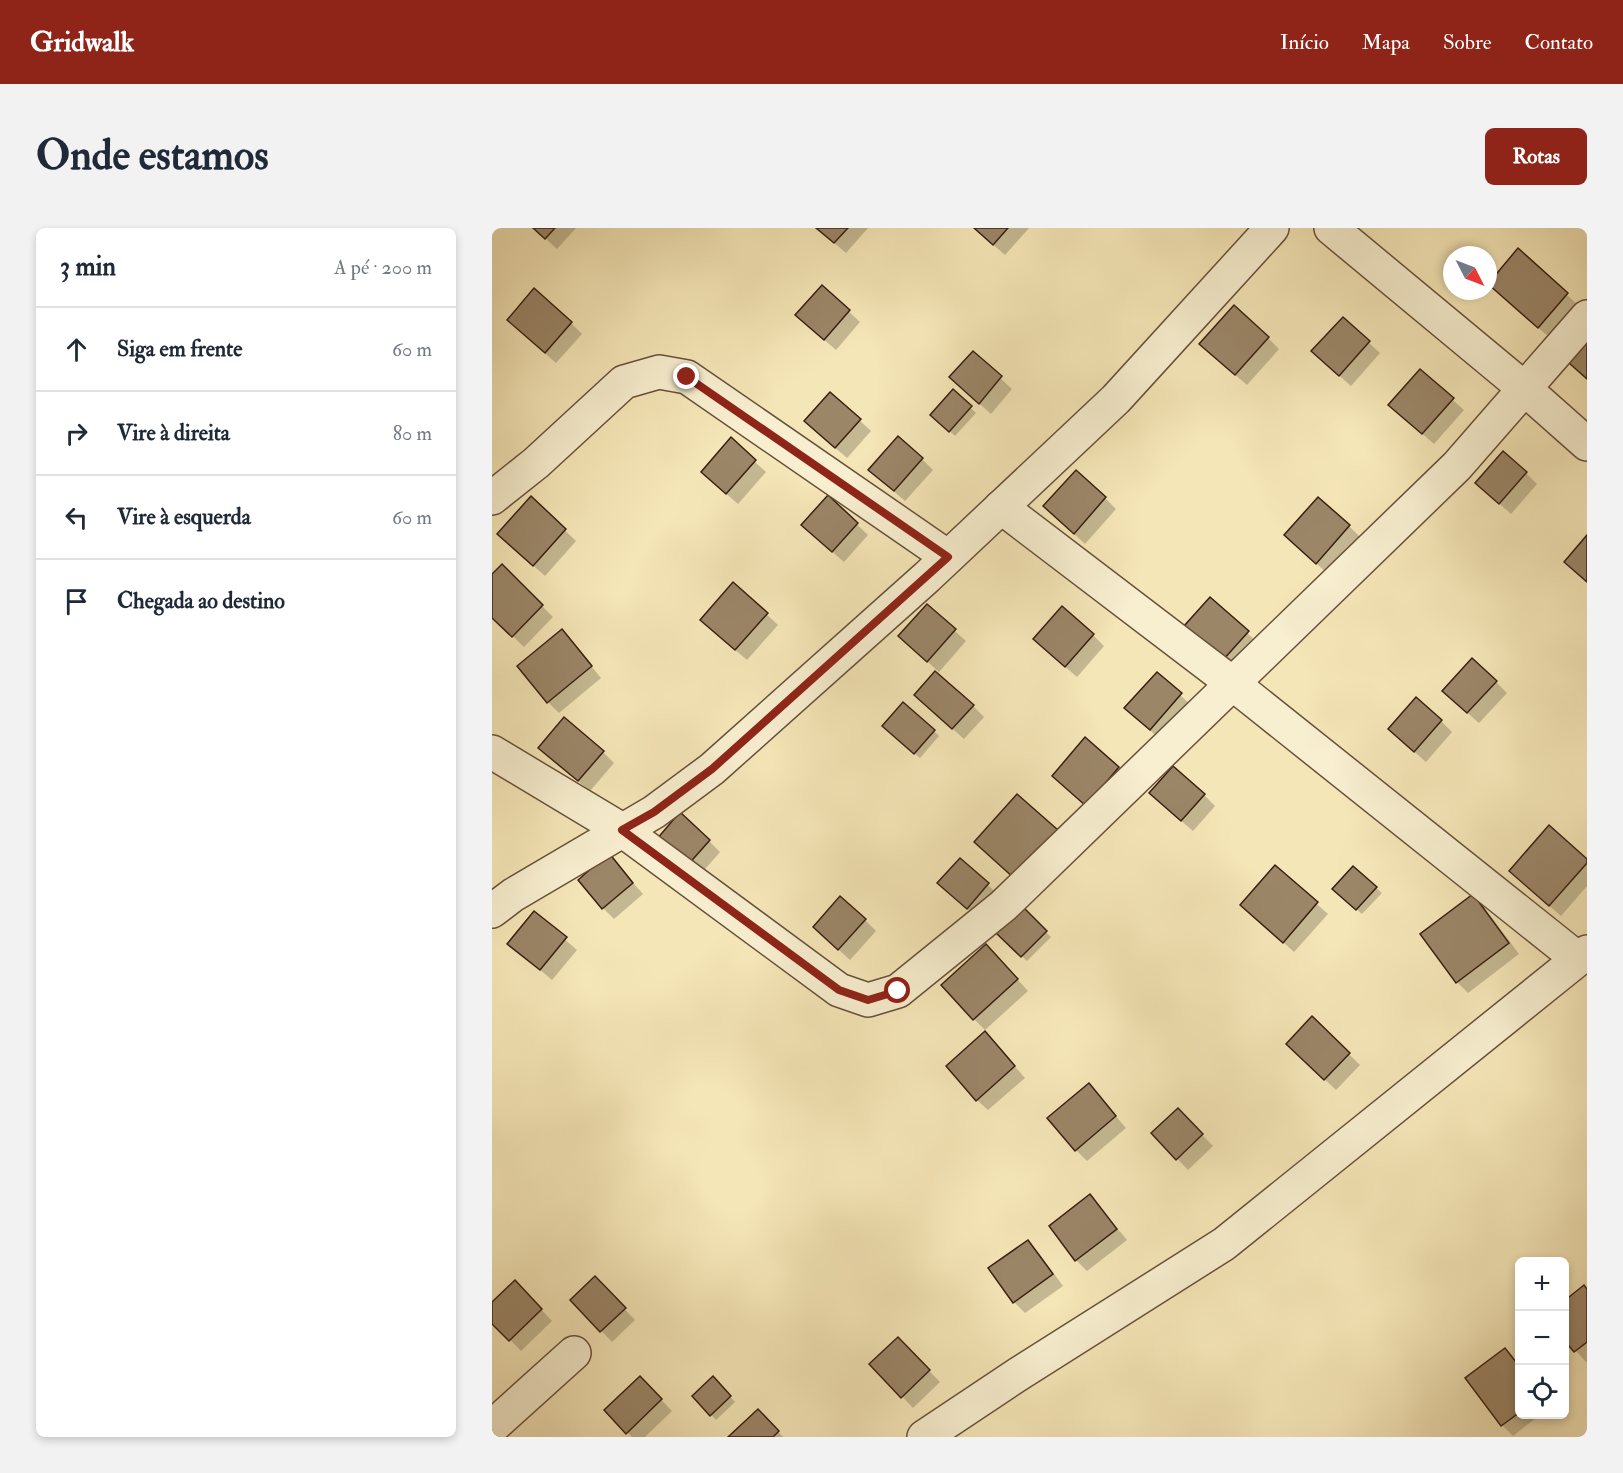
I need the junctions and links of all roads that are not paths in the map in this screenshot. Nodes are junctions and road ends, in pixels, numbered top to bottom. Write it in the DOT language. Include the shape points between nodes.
graph roads {
  1 [pos="1272,228"];
  2 [pos="1331,228"];
  3 [pos="1587,317"];
  4 [pos="1525,388"];
  5 [pos="1587,444"];
  6 [pos="492,498"];
  7 [pos="1001,507"];
  8 [pos="948,557"];
  9 [pos="1233,683"];
  10 [pos="492,752"];
  11 [pos="622,830"];
  12 [pos="492,911"];
  13 [pos="1583,956"];
  14 [pos="574,1353"];
  15 [pos="492,1426"];
  16 [pos="924,1437"];
  1 -- 7 [label="street" via="1116,399"];
  2 -- 4 [label="street"];
  3 -- 4 [label="street"];
  4 -- 5 [label="street"];
  4 -- 9 [label="street" via="1457,466"];
  6 -- 8 [label="street" via="624,382 659,372 687,377"];
  7 -- 8 [label="street"];
  7 -- 9 [label="street"];
  8 -- 11 [label="street" via="712,769 654,812"];
  9 -- 11 [label="street" via="1003,906 898,991 868,1000 839,990"];
  9 -- 13 [label="street"];
  10 -- 11 [label="street"];
  11 -- 12 [label="street"];
  13 -- 16 [label="street" via="1224,1244"];
  14 -- 15 [label="street"];
}
